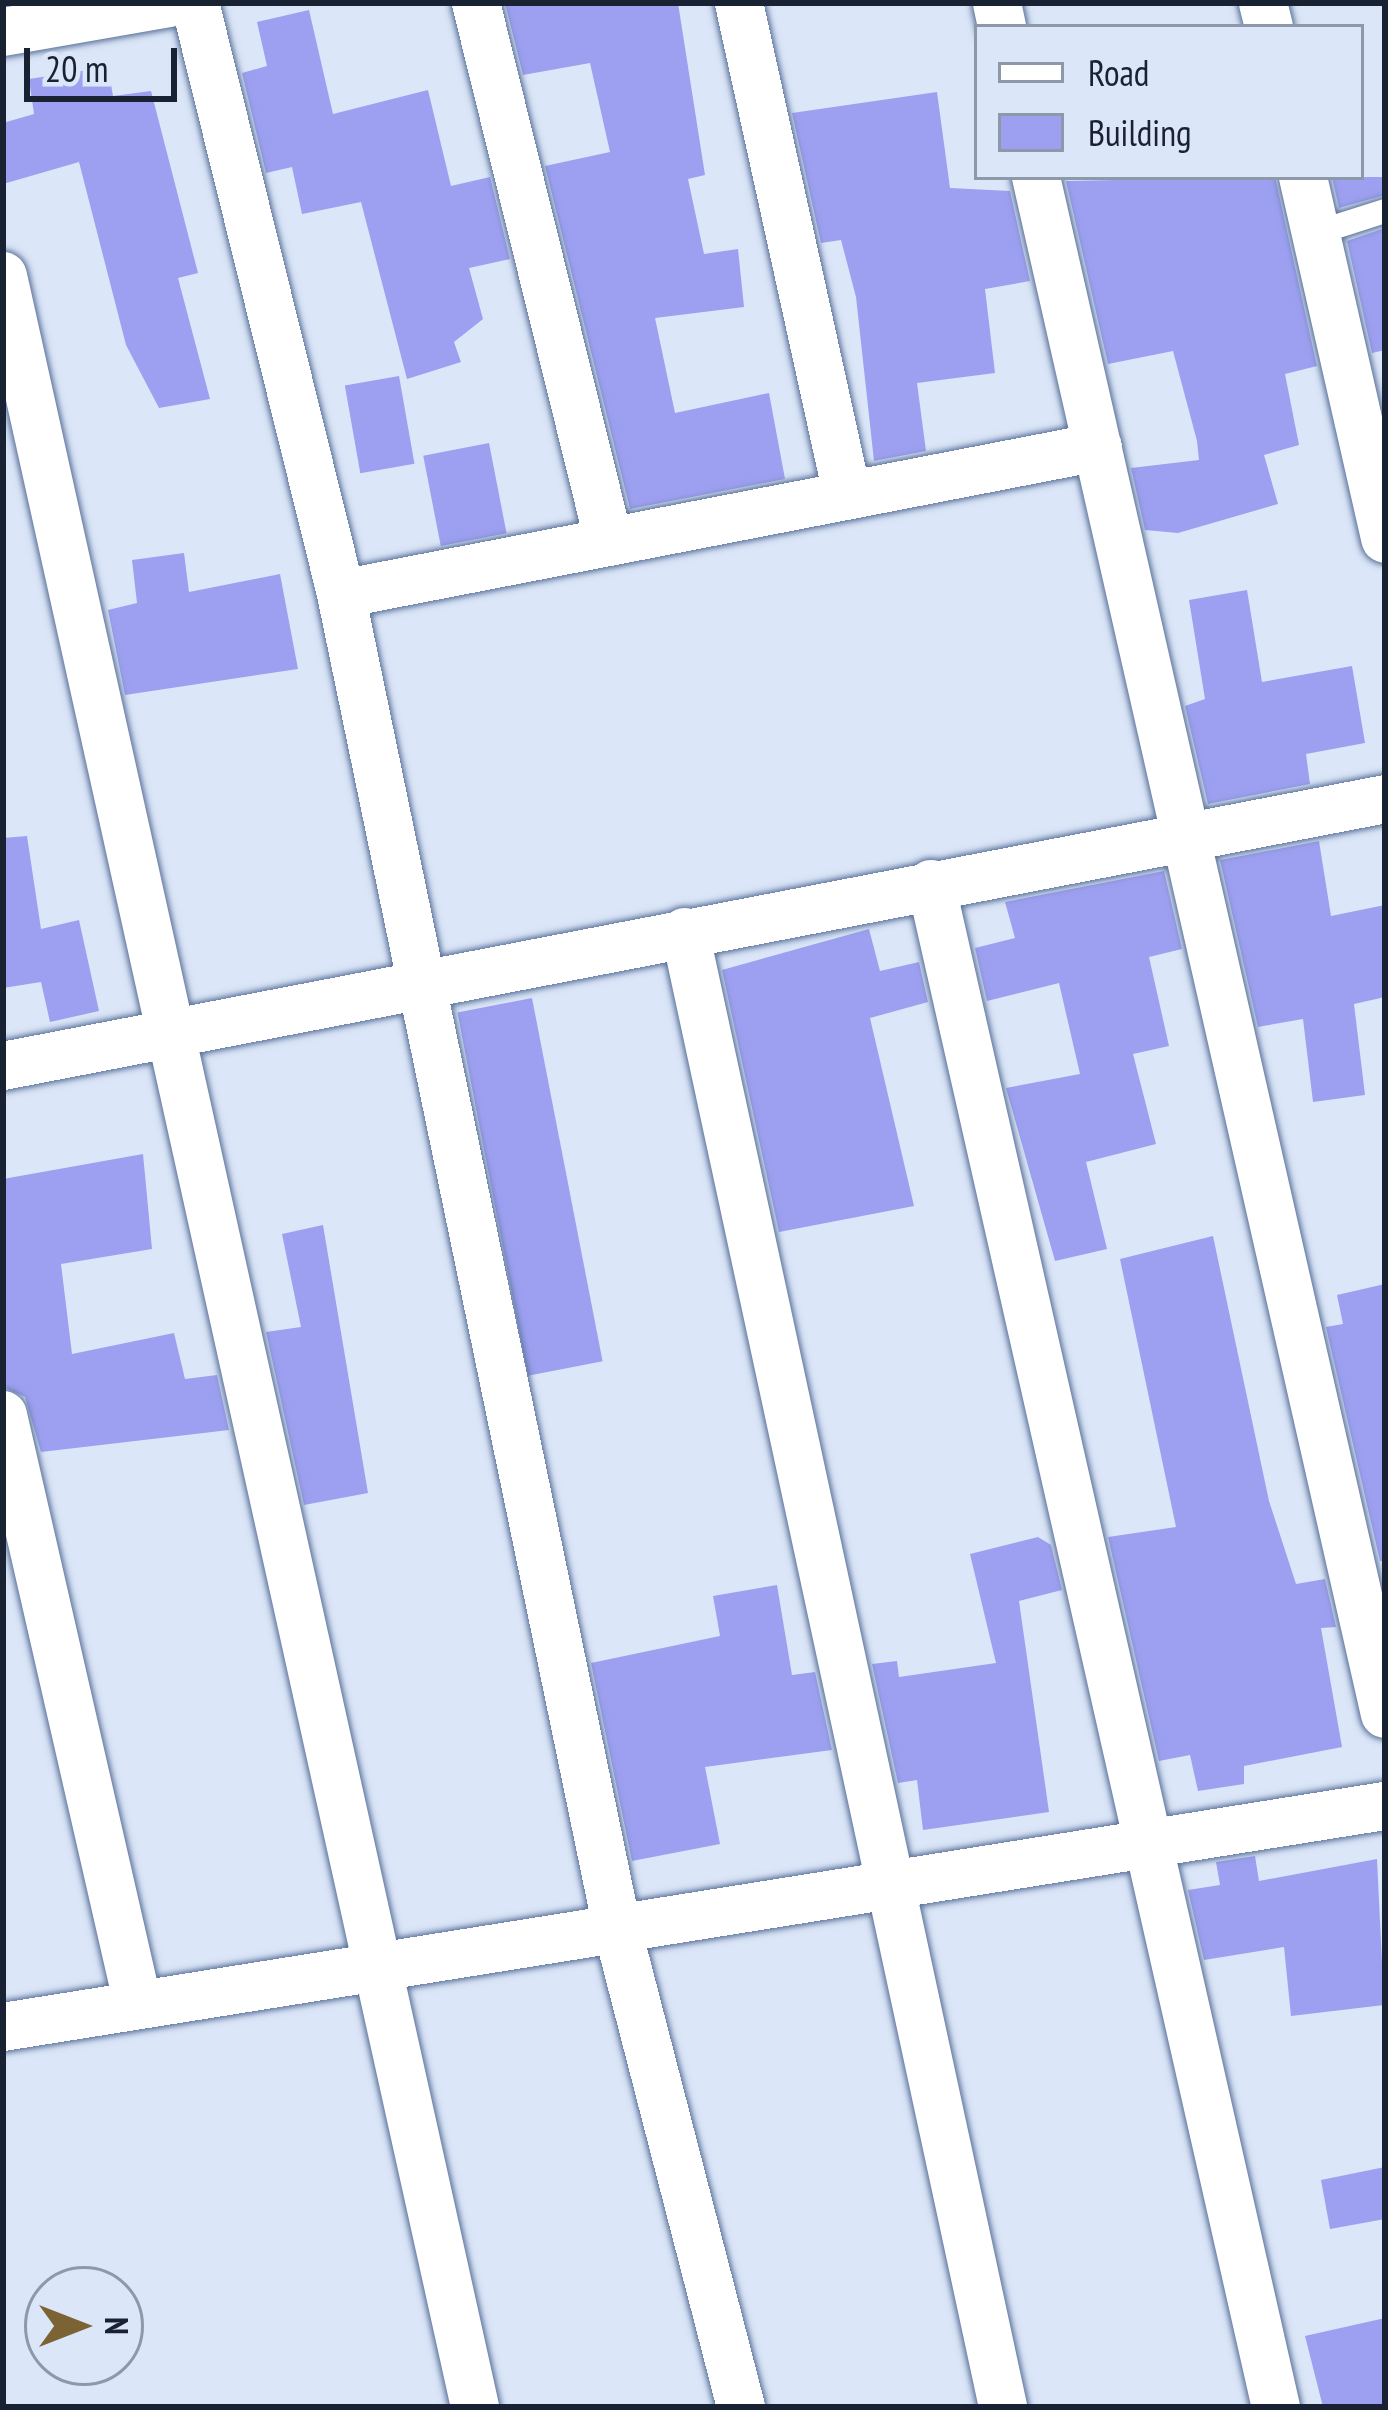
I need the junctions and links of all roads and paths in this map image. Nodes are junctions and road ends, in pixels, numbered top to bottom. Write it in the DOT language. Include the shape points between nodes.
graph roads {
  1 [pos="169,3"];
  2 [pos="195,3"];
  3 [pos="476,3"];
  4 [pos="739,3"];
  5 [pos="3,32"];
  6 [pos="1037,180"];
  7 [pos="1304,180"];
  8 [pos="1385,211"];
  9 [pos="1316,233"];
  10 [pos="3,275"];
  11 [pos="1371,410"];
  12 [pos="1097,448"];
  13 [pos="848,494"];
  14 [pos="608,538"];
  15 [pos="1385,539"];
  16 [pos="341,594"];
  17 [pos="1385,799"];
  18 [pos="1185,836"];
  19 [pos="931,884"];
  20 [pos="685,932"];
  21 [pos="422,982"];
  22 [pos="169,1033"];
  23 [pos="3,1066"];
  24 [pos="3,1415"];
  25 [pos="1385,1714"];
  26 [pos="1385,1806"];
  27 [pos="1149,1846"];
  28 [pos="890,1887"];
  29 [pos="617,1928"];
  30 [pos="374,1968"];
  31 [pos="138,2005"];
  32 [pos="3,2027"];
  33 [pos="475,2407"];
  34 [pos="741,2407"];
  35 [pos="1003,2407"];
  36 [pos="1276,2407"];
  1 -- 5 [label="street"];
  2 -- 16 [label="street"];
  3 -- 14 [label="street"];
  4 -- 13 [label="street"];
  6 -- 12 [label="street"];
  7 -- 9 [label="street"];
  8 -- 9 [label="lane"];
  9 -- 11 [label="street"];
  10 -- 22 [label="street"];
  11 -- 15 [label="street"];
  12 -- 13 [label="street"];
  12 -- 18 [label="street"];
  13 -- 14 [label="street"];
  14 -- 16 [label="street"];
  16 -- 21 [label="street"];
  17 -- 18 [label="street"];
  18 -- 19 [label="street"];
  18 -- 25 [label="street"];
  19 -- 20 [label="street"];
  19 -- 27 [label="street"];
  20 -- 21 [label="street"];
  20 -- 28 [label="street"];
  21 -- 22 [label="street"];
  21 -- 29 [label="street"];
  22 -- 23 [label="street"];
  22 -- 30 [label="street"];
  24 -- 31 [label="street"];
  26 -- 27 [label="street"];
  27 -- 28 [label="street"];
  27 -- 36 [label="street"];
  28 -- 29 [label="street"];
  28 -- 35 [label="street"];
  29 -- 30 [label="street"];
  29 -- 34 [label="street"];
  30 -- 31 [label="street"];
  30 -- 33 [label="street"];
  31 -- 32 [label="street"];
}
